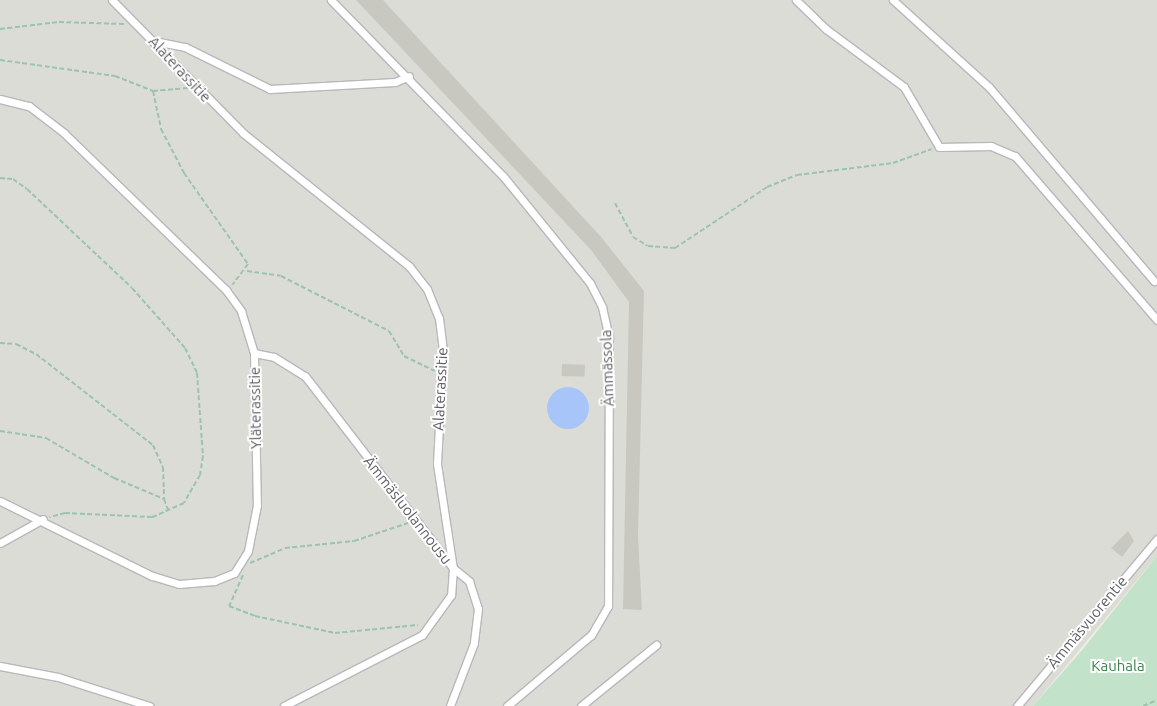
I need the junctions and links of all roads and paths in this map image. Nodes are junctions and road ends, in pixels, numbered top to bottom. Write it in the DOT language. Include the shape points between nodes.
graph roads {
  1 [pos="112,0"];
  2 [pos="331,0"];
  3 [pos="796,0"];
  4 [pos="892,0"];
  5 [pos="137,24"];
  6 [pos="0,29"];
  7 [pos="154,41"];
  8 [pos="0,60"];
  9 [pos="408,76"];
  10 [pos="195,87"];
  11 [pos="153,91"];
  12 [pos="0,99"];
  13 [pos="938,147"];
  14 [pos="0,178"];
  15 [pos="615,203"];
  16 [pos="247,271"];
  17 [pos="1154,281"];
  18 [pos="226,290"];
  19 [pos="1157,320"];
  20 [pos="0,343"];
  21 [pos="254,353"];
  22 [pos="442,374"];
  23 [pos="0,431"];
  24 [pos="164,500"];
  25 [pos="0,501"];
  26 [pos="169,512"];
  27 [pos="43,519"];
  28 [pos="415,520"];
  29 [pos="1157,538"];
  30 [pos="0,543"];
  31 [pos="248,563"];
  32 [pos="240,565"];
  33 [pos="453,568"];
  34 [pos="431,624"];
  35 [pos="656,645"];
  36 [pos="0,666"];
  37 [pos="1157,700"];
  38 [pos="148,706"];
  39 [pos="284,706"];
  40 [pos="450,706"];
  41 [pos="507,706"];
  42 [pos="581,706"];
  43 [pos="1017,706"];
  44 [pos="1143,706"];
  1 -- 5 [label="street, Alaterassitie"];
  2 -- 9 [label="street, Ämmässola"];
  3 -- 13 [label="street" via="826,29 904,88"];
  4 -- 17 [label="street" via="989,87"];
  5 -- 6 [label="path" via="59,22 16,24"];
  5 -- 7 [label="street, Alaterassitie"];
  7 -- 9 [label="street" via="185,46 270,89 386,82"];
  7 -- 10 [label="street, Alaterassitie"];
  8 -- 11 [label="path" via="115,76"];
  9 -- 41 [label="street, Ämmässola" via="503,176 590,283 602,307 609,338 608,606 591,635"];
  10 -- 11 [label="path"];
  10 -- 22 [label="street, Alaterassitie" via="277,162 409,266 427,289 439,318"];
  11 -- 16 [label="path" via="161,129 184,173 248,264"];
  12 -- 18 [label="street, Yläterassitie" via="30,106 64,133"];
  13 -- 15 [label="path" via="893,163 797,175 767,187 675,248 648,246 633,237"];
  13 -- 19 [label="street" via="991,146 1015,156"];
  14 -- 26 [label="path" via="13,179 27,188 132,288 186,348 197,373 203,456 194,488 184,503"];
  16 -- 18 [label="path"];
  16 -- 22 [label="path" via="281,276 389,331 413,364"];
  18 -- 21 [label="street, Yläterassitie" via="241,311"];
  20 -- 24 [label="path" via="16,344 36,354 153,445 164,467"];
  21 -- 28 [label="street, Ämmäsluolannousu" via="274,357 305,376"];
  21 -- 32 [label="street, Yläterassitie" via="257,505 254,532"];
  22 -- 33 [label="street, Alaterassitie" via="437,464"];
  23 -- 24 [label="path" via="46,438 114,478"];
  24 -- 26 [label="path"];
  25 -- 27 [label="street"];
  26 -- 27 [label="path" via="139,518 65,513"];
  27 -- 30 [label="street"];
  27 -- 32 [label="street" via="152,576 179,584 214,581"];
  28 -- 31 [label="path" via="354,541 286,548"];
  28 -- 33 [label="street, Ämmäsluolannousu"];
  29 -- 43 [label="street, Ämmäsvuorentie"];
  31 -- 32 [label="path"];
  31 -- 34 [label="path" via="229,606 255,616 336,633"];
  33 -- 34 [label="street, Alaterassitie" via="451,595"];
  33 -- 40 [label="street, Ämmäsluolannousu" via="469,581 478,609 474,643"];
  34 -- 39 [label="street, Alaterassitie" via="396,650"];
  35 -- 42 [label="street"];
  36 -- 38 [label="street" via="58,676"];
  37 -- 44 [label="path"];
}
